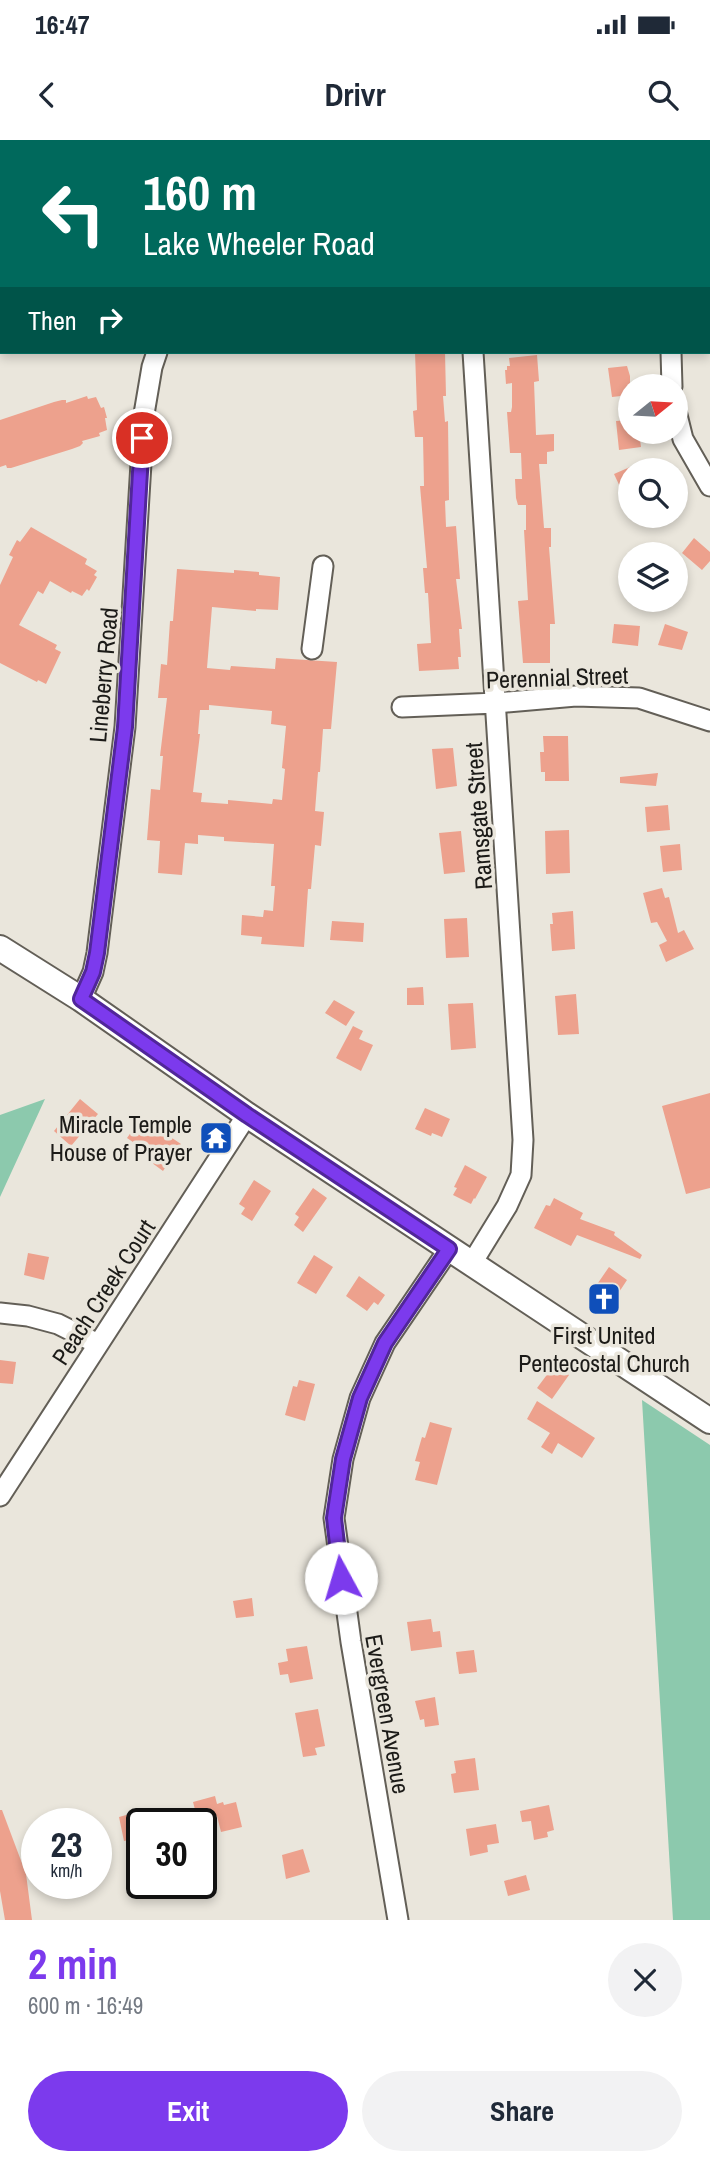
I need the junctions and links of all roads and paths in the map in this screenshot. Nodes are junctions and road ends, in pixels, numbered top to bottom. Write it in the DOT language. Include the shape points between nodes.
graph roads {
  1 [pos="156,354"];
  2 [pos="473,354"];
  3 [pos="671,354"];
  4 [pos="672,374"];
  5 [pos="686,444"];
  6 [pos="710,486"];
  7 [pos="323,566"];
  8 [pos="312,649"];
  9 [pos="496,703"];
  10 [pos="402,707"];
  11 [pos="710,721"];
  12 [pos="0,948"];
  13 [pos="81,999"];
  14 [pos="247,1115"];
  15 [pos="449,1249"];
  16 [pos="472,1264"];
  17 [pos="0,1314"];
  18 [pos="98,1344"];
  19 [pos="710,1421"];
  20 [pos="0,1496"];
  21 [pos="398,1920"];
  1 -- 13 [label="street, Lineberry Road" via="143,426 125,727 97,953"];
  2 -- 9 [label="street, Ramsgate Street"];
  3 -- 4 [label="street"];
  5 -- 6 [label="street"];
  7 -- 8 [label="street"];
  9 -- 10 [label="street, Perennial Street"];
  9 -- 11 [label="street, Perennial Street" via="576,696 639,698"];
  9 -- 16 [label="street, Ramsgate Street" via="522,1163 507,1206"];
  12 -- 13 [label="main road"];
  13 -- 14 [label="main road"];
  14 -- 15 [label="main road"];
  14 -- 18 [label="street, Peach Creek Court"];
  15 -- 16 [label="main road"];
  15 -- 21 [label="street, Evergreen Avenue" via="385,1343 360,1398 343,1459 334,1518"];
  16 -- 19 [label="main road"];
  17 -- 18 [label="street" via="58,1324"];
  18 -- 20 [label="street, Peach Creek Court"];
}
